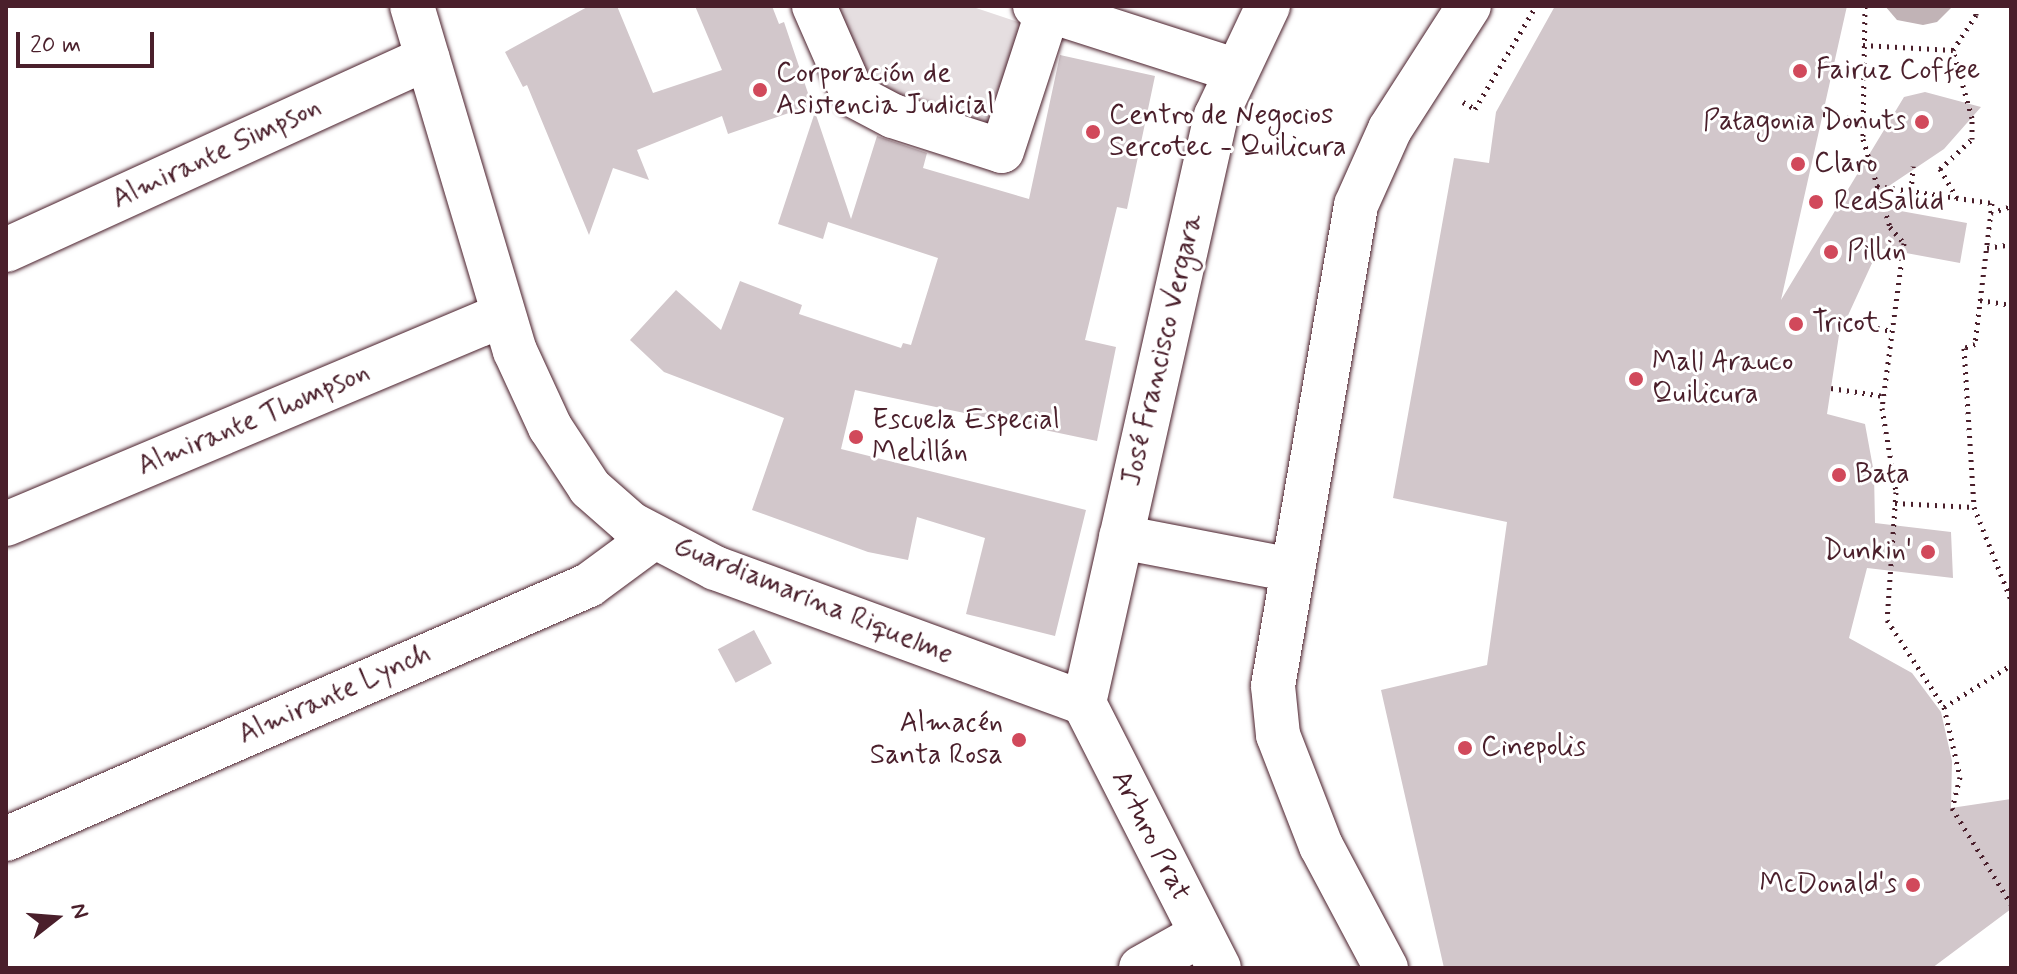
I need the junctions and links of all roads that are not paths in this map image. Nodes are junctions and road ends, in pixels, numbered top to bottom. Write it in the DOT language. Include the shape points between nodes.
graph roads {
  1 [pos="412,6"];
  2 [pos="814,6"];
  3 [pos="1268,6"];
  4 [pos="1469,6"];
  5 [pos="1042,8"];
  6 [pos="427,58"];
  7 [pos="1234,70"];
  8 [pos="6,250"];
  9 [pos="503,315"];
  10 [pos="6,524"];
  11 [pos="654,537"];
  12 [pos="1121,537"];
  13 [pos="1293,570"];
  14 [pos="1084,703"];
  15 [pos="6,839"];
  16 [pos="1210,951"];
  17 [pos="1141,968"];
  18 [pos="1386,968"];
  1 -- 6 [label="street, Guardiamarina Riquelme"];
  2 -- 5 [label="street" via="853,95 893,116 1002,151"];
  3 -- 7 [label="street, José Francisco Vergara"];
  4 -- 13 [label="street" via="1390,129 1356,205"];
  5 -- 7 [label="street"];
  6 -- 8 [label="street, Almirante Simpson"];
  6 -- 9 [label="street, Guardiamarina Riquelme"];
  7 -- 12 [label="street, José Francisco Vergara" via="1216,116"];
  9 -- 10 [label="street, Almirante Thompson"];
  9 -- 11 [label="street, Guardiamarina Riquelme" via="530,386 572,464 611,508"];
  11 -- 14 [label="street, Guardiamarina Riquelme" via="715,568"];
  11 -- 15 [label="street, Almirante Lynch" via="589,585"];
  12 -- 13 [label="street"];
  12 -- 14 [label="street, José Francisco Vergara"];
  13 -- 18 [label="street" via="1273,686 1278,735 1321,846"];
  14 -- 16 [label="street, Arturo Prat"];
  16 -- 17 [label="street"];
}
